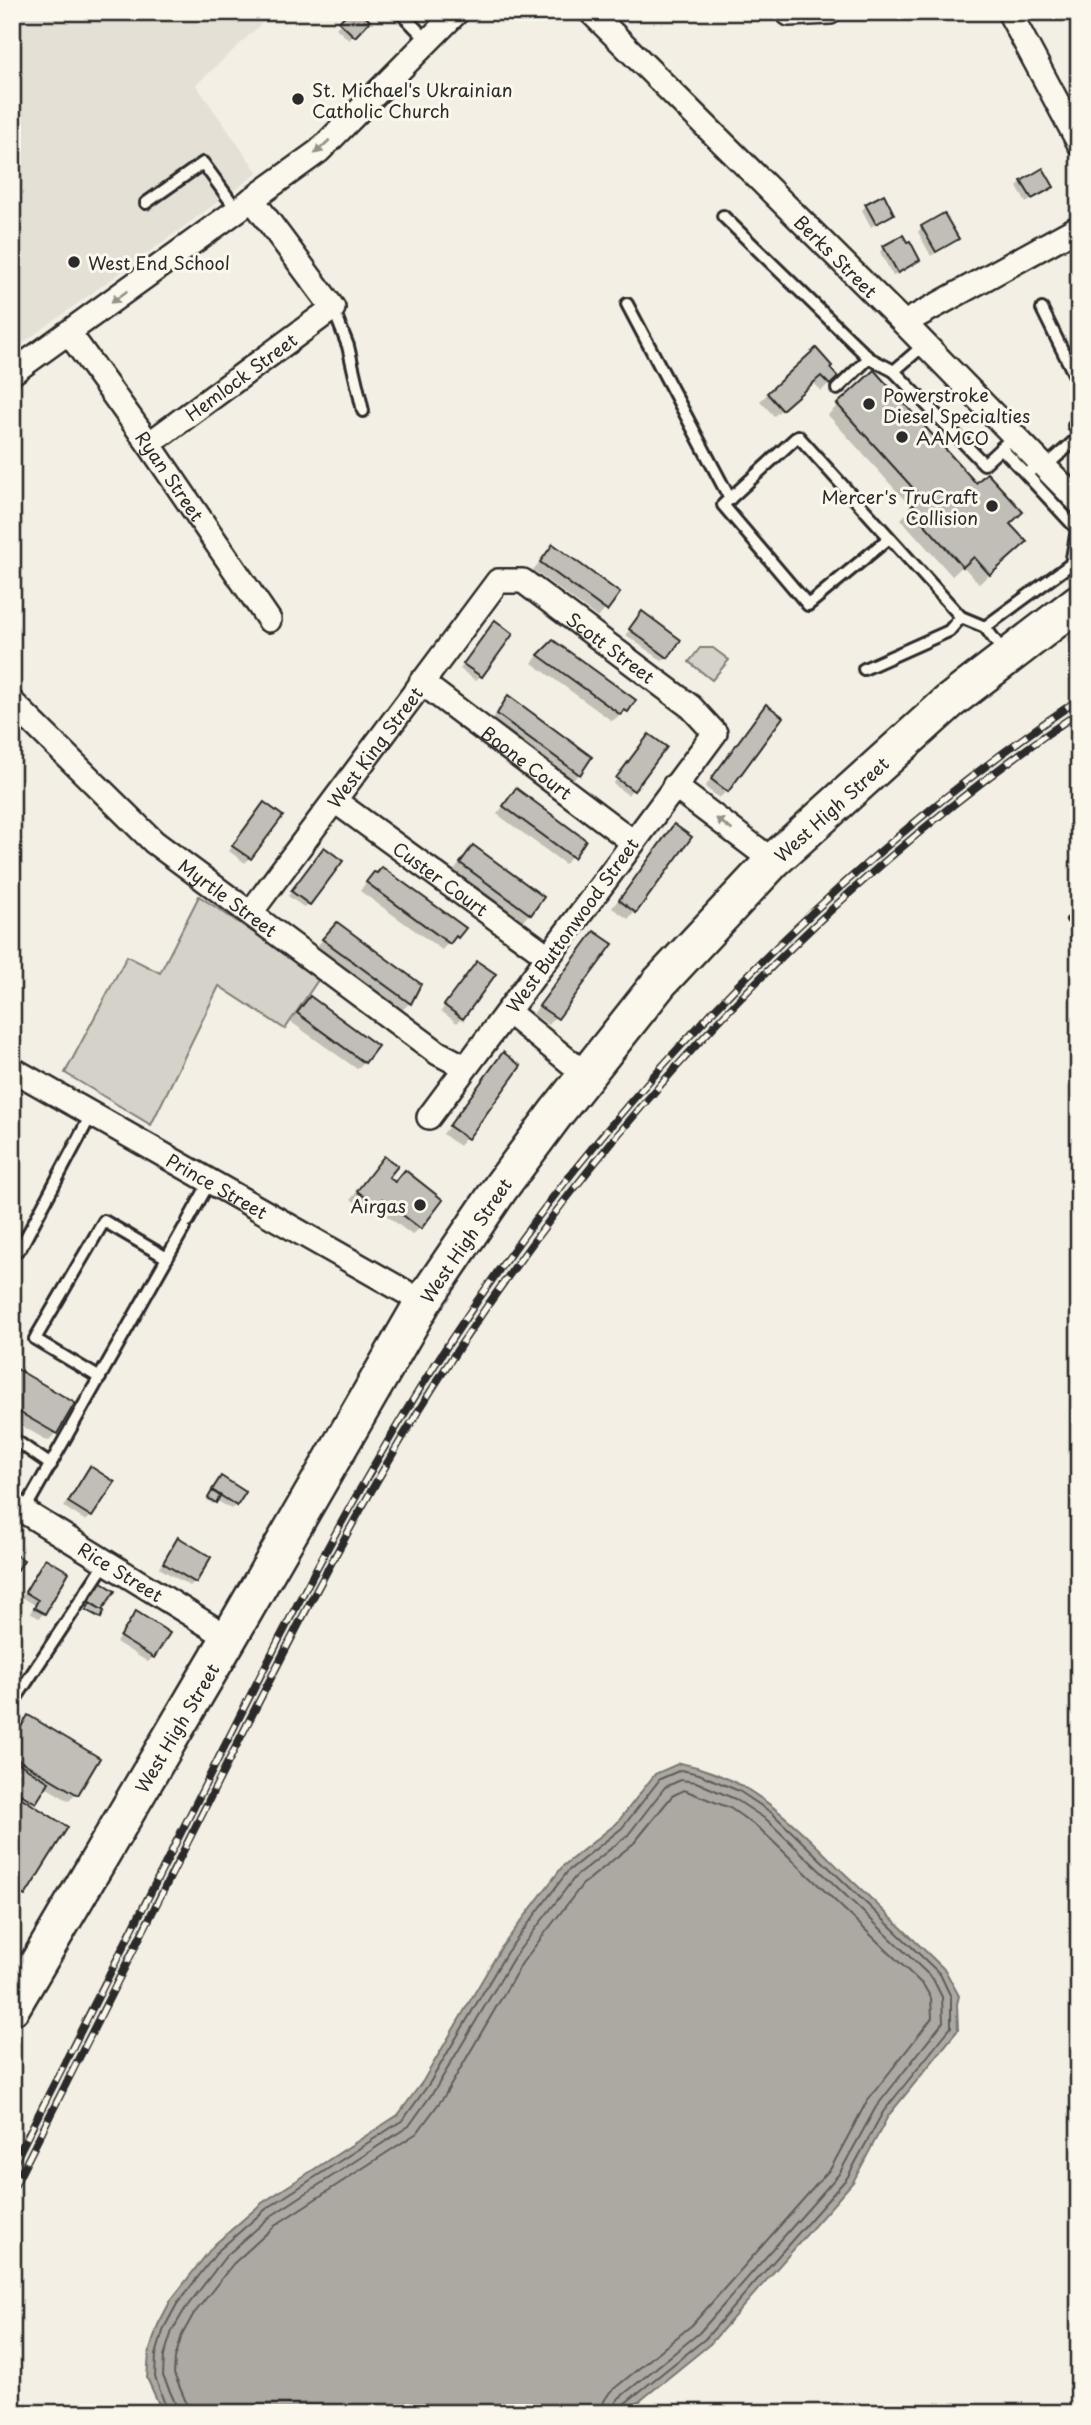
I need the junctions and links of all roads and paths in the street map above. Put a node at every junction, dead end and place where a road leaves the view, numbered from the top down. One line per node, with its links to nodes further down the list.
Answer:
1 (400, 12): 7 (lane)
2 (457, 12): 7 (street)
3 (591, 12): 16 (street, Berks Street)
4 (830, 12): 6 (street)
5 (1009, 12): 8 (street)
6 (789, 14)
7 (428, 41): 10 (street, one-way to 10)
8 (1079, 143)
9 (146, 203): 10 (lane)
10 (245, 205): 14 (street); 17 (street, one-way to 17)
11 (723, 216): 19 (lane)
12 (1079, 227): 16 (street)
13 (627, 304): 30 (lane)
14 (333, 308): 24 (lane); 28 (street, Hemlock Street)
15 (1042, 309): 22 (lane)
16 (904, 323): 18 (street, Berks Street)
17 (69, 333): 21 (street); 28 (street, Ryan Street)
18 (925, 344): 20 (lane); 27 (street, Berks Street)
19 (869, 358): 20 (lane); 23 (lane)
20 (894, 371): 27 (lane)
21 (12, 373)
22 (1079, 384)
23 (837, 388)
24 (363, 411)
25 (1079, 421): 26 (lane)
26 (1079, 435): 29 (lane)
27 (1008, 442): 29 (street, Berks Street)
28 (149, 444): 39 (street, Ryan Street)
29 (1037, 468): 31 (street, Berks Street); 32 (lane)
30 (730, 499): 33 (lane); 33 (lane)
31 (1079, 502)
32 (1078, 528): 34 (lane)
33 (888, 539): 38 (lane)
34 (1071, 564): 35 (lane); 40 (lane)
35 (1079, 575)
36 (498, 581): 43 (street, West King Street); 45 (street, Scott Street)
37 (1079, 602): 41 (main road, West High Street)
38 (961, 617): 40 (lane); 42 (lane)
39 (270, 620)
40 (985, 627): 41 (lane)
41 (1007, 656): 49 (main road, West High Street)
42 (864, 669)
43 (421, 682): 47 (street, West King Street); 48 (street, Boone Court)
44 (12, 702): 50 (street, Myrtle Street)
45 (715, 733): 46 (street, West Buttonwood Street)
46 (674, 786): 48 (street, West Buttonwood Street); 49 (street, one-way to 46)
47 (335, 801): 50 (street, West King Street); 51 (street, Custer Court)
48 (633, 842): 51 (street, West Buttonwood Street)
49 (773, 861): 55 (main road, West High Street)
50 (251, 912): 53 (street, Myrtle Street)
51 (548, 956): 52 (street, West Buttonwood Street)
52 (508, 1012): 53 (street, West Buttonwood Street); 55 (street)
53 (465, 1067): 57 (street, West Buttonwood Street)
54 (12, 1069): 56 (street, Prince Street)
55 (586, 1075): 61 (main road, West High Street)
56 (92, 1113): 58 (street, Prince Street); 59 (lane)
57 (429, 1117)
58 (210, 1181): 60 (lane); 61 (street, Prince Street)
59 (12, 1255)
60 (167, 1258): 62 (lane); 62 (lane)
61 (423, 1302): 67 (main road, West High Street)
62 (100, 1378): 64 (lane)
63 (12, 1438): 64 (lane)
64 (51, 1465): 65 (lane)
65 (18, 1507): 66 (street, Rice Street)
66 (106, 1562): 67 (street, Rice Street); 68 (lane)
67 (229, 1638): 69 (main road, West High Street)
68 (12, 1704)
69 (13, 2004)

